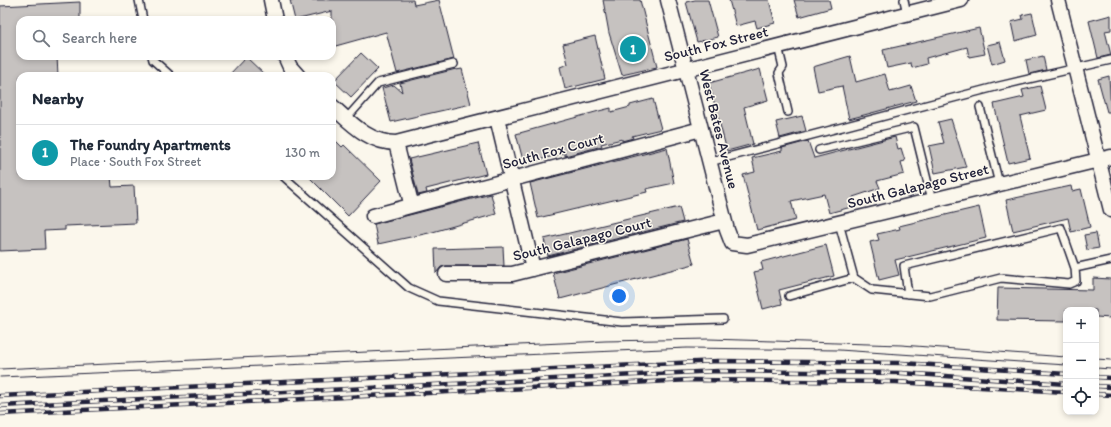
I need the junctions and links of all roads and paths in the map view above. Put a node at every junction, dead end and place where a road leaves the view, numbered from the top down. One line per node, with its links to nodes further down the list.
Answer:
1 (138, 0): 7 (lane)
2 (270, 0): 8 (street)
3 (668, 0): 15 (street, West Bates Avenue)
4 (961, 0): 6 (street, South Fox Street)
5 (1058, 0): 14 (street)
6 (906, 7): 9 (street, South Fox Street)
7 (142, 16)
8 (274, 16)
9 (778, 46): 15 (street, South Fox Street); 20 (lane)
10 (153, 60): 16 (lane)
11 (287, 60): 17 (street)
12 (1111, 60): 14 (lane)
13 (454, 64): 22 (lane)
14 (1075, 69): 26 (street); 27 (lane)
15 (686, 70): 21 (street, South Fox Street); 23 (street, West Bates Avenue)
16 (166, 72)
17 (294, 72)
18 (980, 107): 30 (lane)
19 (336, 110): 22 (street, South Fox Street)
20 (788, 112)
21 (496, 118): 24 (street, South Fox Street); 29 (street)
22 (346, 119): 24 (street, South Fox Street)
23 (701, 129): 27 (street, West Bates Avenue); 29 (street, South Fox Court)
24 (396, 143): 32 (street)
25 (819, 150): 31 (lane)
26 (1104, 158): 30 (street, South Galapago Street); 33 (street)
27 (709, 162): 35 (street, West Bates Avenue)
28 (288, 180): 45 (lane)
29 (511, 180): 32 (street, South Fox Court); 40 (street)
30 (998, 184): 31 (street, South Galapago Street)
31 (932, 200): 36 (street, South Galapago Street)
32 (414, 205): 34 (street, South Fox Court)
33 (1111, 210)
34 (372, 216)
35 (724, 222): 37 (street, West Bates Avenue); 40 (street, South Galapago Court)
36 (839, 223): 37 (street, South Galapago Street); 42 (lane)
37 (732, 243)
38 (1111, 260): 39 (lane)
39 (1075, 268): 43 (lane); 43 (lane)
40 (533, 269): 41 (street, South Galapago Court)
41 (446, 274)
42 (854, 278): 43 (lane); 44 (lane)
43 (908, 294)
44 (789, 296)
45 (723, 318)

